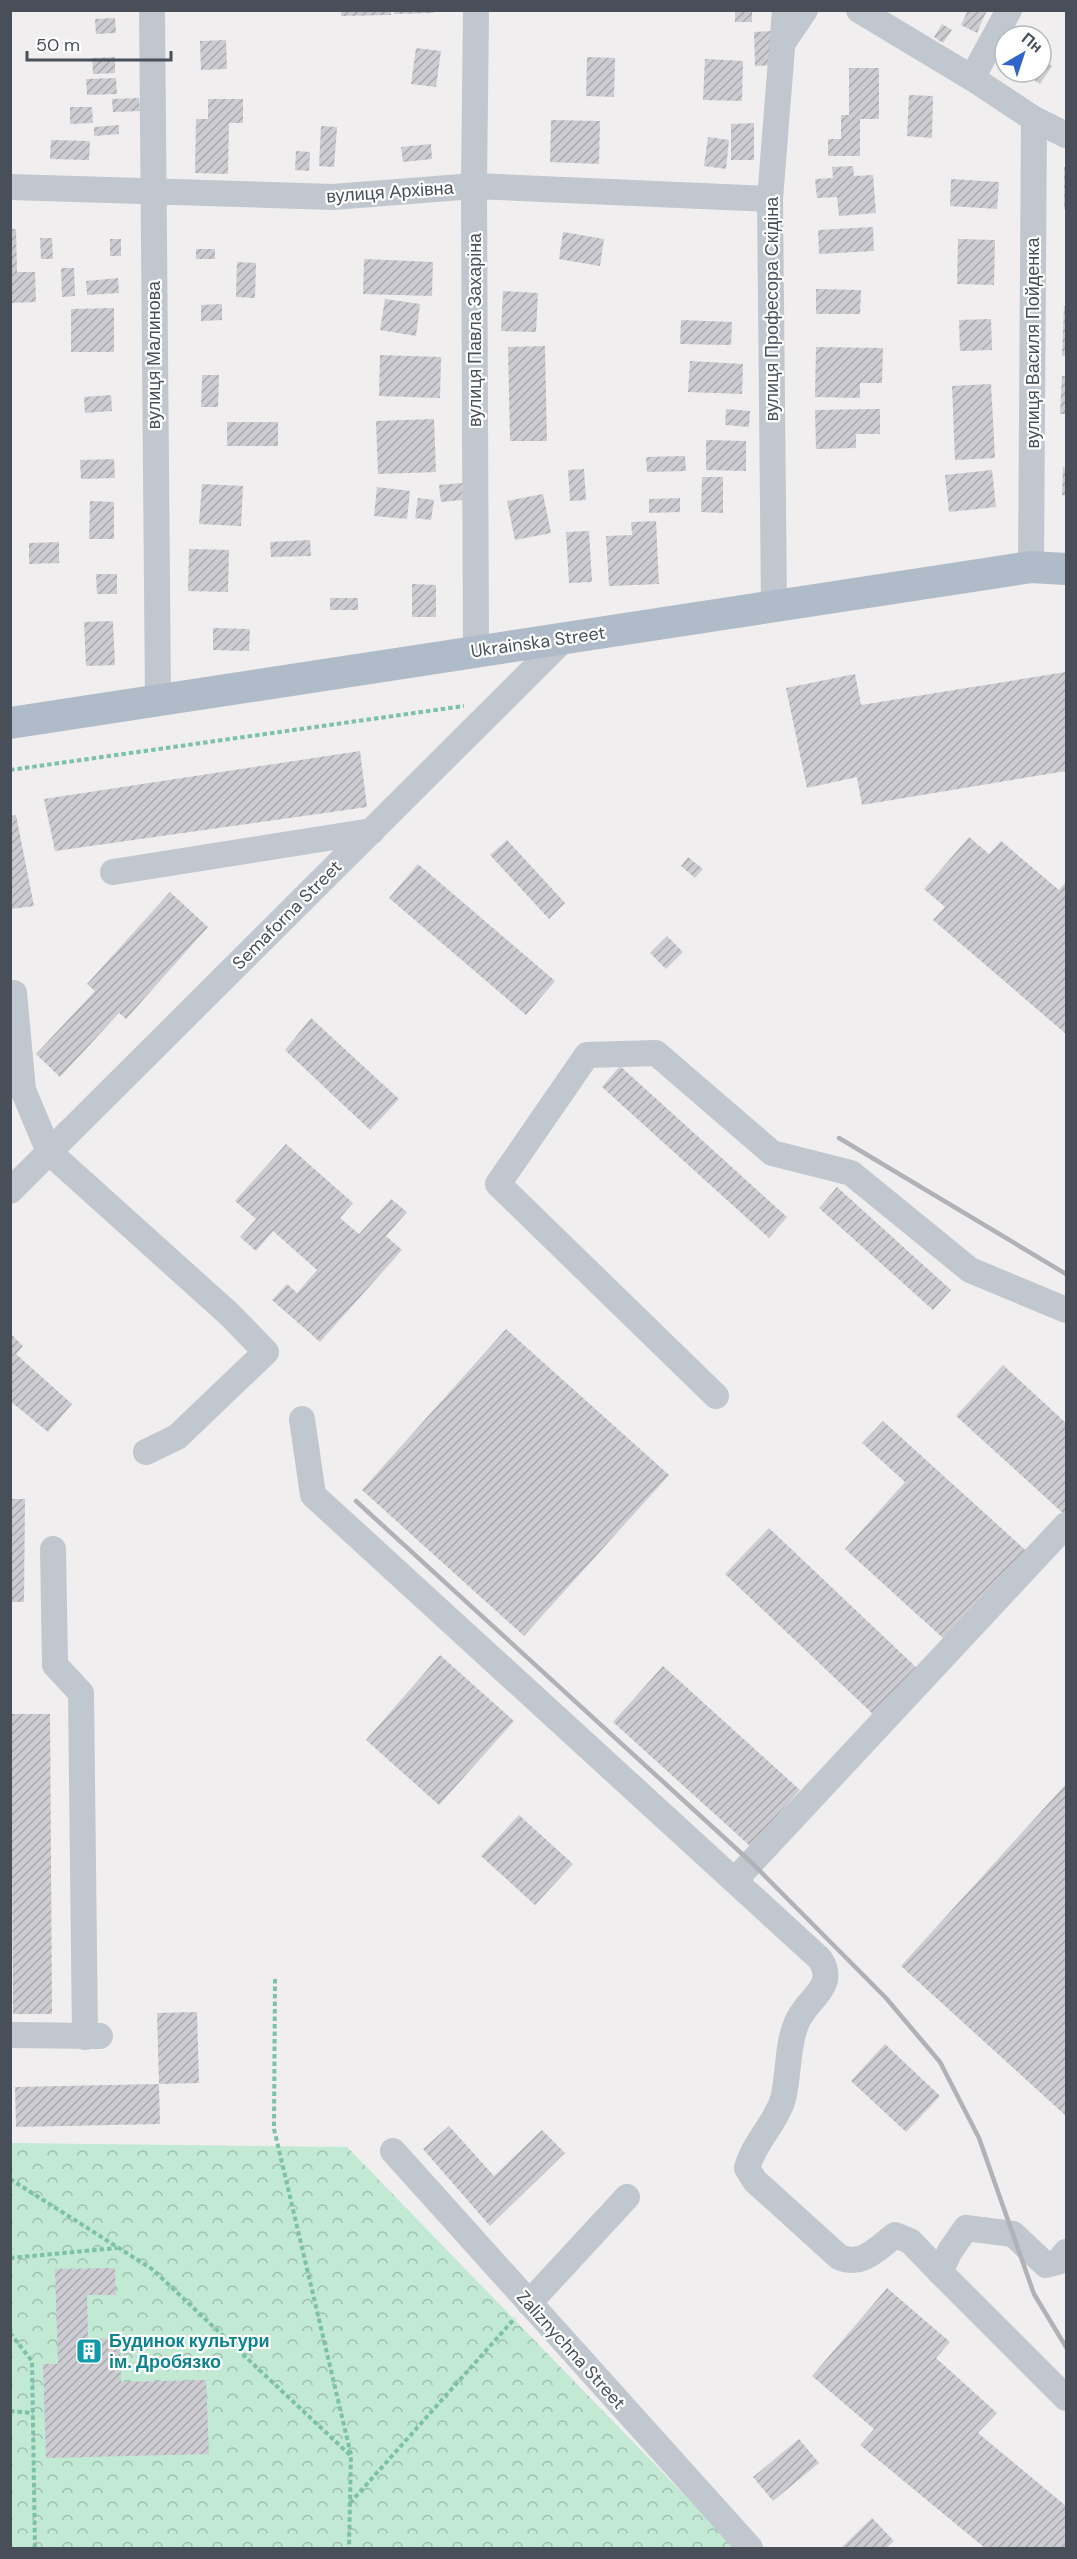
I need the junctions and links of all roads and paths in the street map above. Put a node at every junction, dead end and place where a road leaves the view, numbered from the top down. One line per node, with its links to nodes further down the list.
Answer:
1 (152, 10): 13 (street, вулиця Малинова)
2 (476, 10): 11 (street, вулиця Павла Захаріна)
3 (785, 10): 7 (street, вулиця Професора Скідіна)
4 (805, 10): 7 (street)
5 (859, 10): 8 (street)
6 (1009, 10): 8 (street)
7 (784, 41): 14 (street, вулиця Професора Скідіна)
8 (972, 78): 9 (street)
9 (1034, 119): 10 (street); 15 (street, вулиця Василя Пойденка)
10 (1066, 135)
11 (474, 186): 13 (street, вулиця Архівна); 14 (street, вулиця Архівна); 19 (street, вулиця Павла Захаріна)
12 (10, 187): 13 (street, вулиця Архівна)
13 (154, 190): 20 (street, вулиця Малинова)
14 (770, 199): 17 (street, вулиця Професора Скідіна)
15 (1031, 567): 16 (main road, Ukrainska Street); 17 (main road, Ukrainska Street)
16 (1066, 569)
17 (774, 608): 18 (main road, Ukrainska Street)
18 (564, 639): 19 (main road, Ukrainska Street); 21 (street, Semaforna Street)
19 (476, 650): 20 (main road, Ukrainska Street)
20 (158, 700): 22 (main road, Ukrainska Street)
21 (502, 701): 23 (path); 24 (street, Semaforna Street)
22 (10, 723)
23 (10, 770)
24 (372, 831): 25 (street); 27 (street, Semaforna Street)
25 (113, 872)
26 (14, 993): 27 (street)
27 (49, 1152): 28 (street, Semaforna Street); 32 (street)
28 (10, 1191)
29 (1066, 1310): 30 (street)
30 (716, 1396)
31 (302, 1419): 35 (street)
32 (146, 1452)
33 (1064, 1533): 35 (street)
34 (53, 1549): 37 (street)
35 (735, 1880): 44 (street)
36 (275, 1979): 50 (path)
37 (10, 2036)
38 (393, 2151): 45 (street, Zaliznychna Street)
39 (10, 2180): 41 (path)
40 (627, 2197): 45 (street)
41 (118, 2248): 43 (path); 50 (path)
42 (1066, 2252): 44 (street)
43 (10, 2258)
44 (940, 2272): 47 (street)
45 (529, 2303): 51 (path); 54 (street, Zaliznychna Street)
46 (10, 2333): 49 (path)
47 (1066, 2398)
48 (10, 2412): 49 (path)
49 (33, 2413): 52 (path)
50 (351, 2456): 51 (path)
51 (350, 2503): 53 (path)
52 (35, 2548)
53 (349, 2548)
54 (750, 2548)

